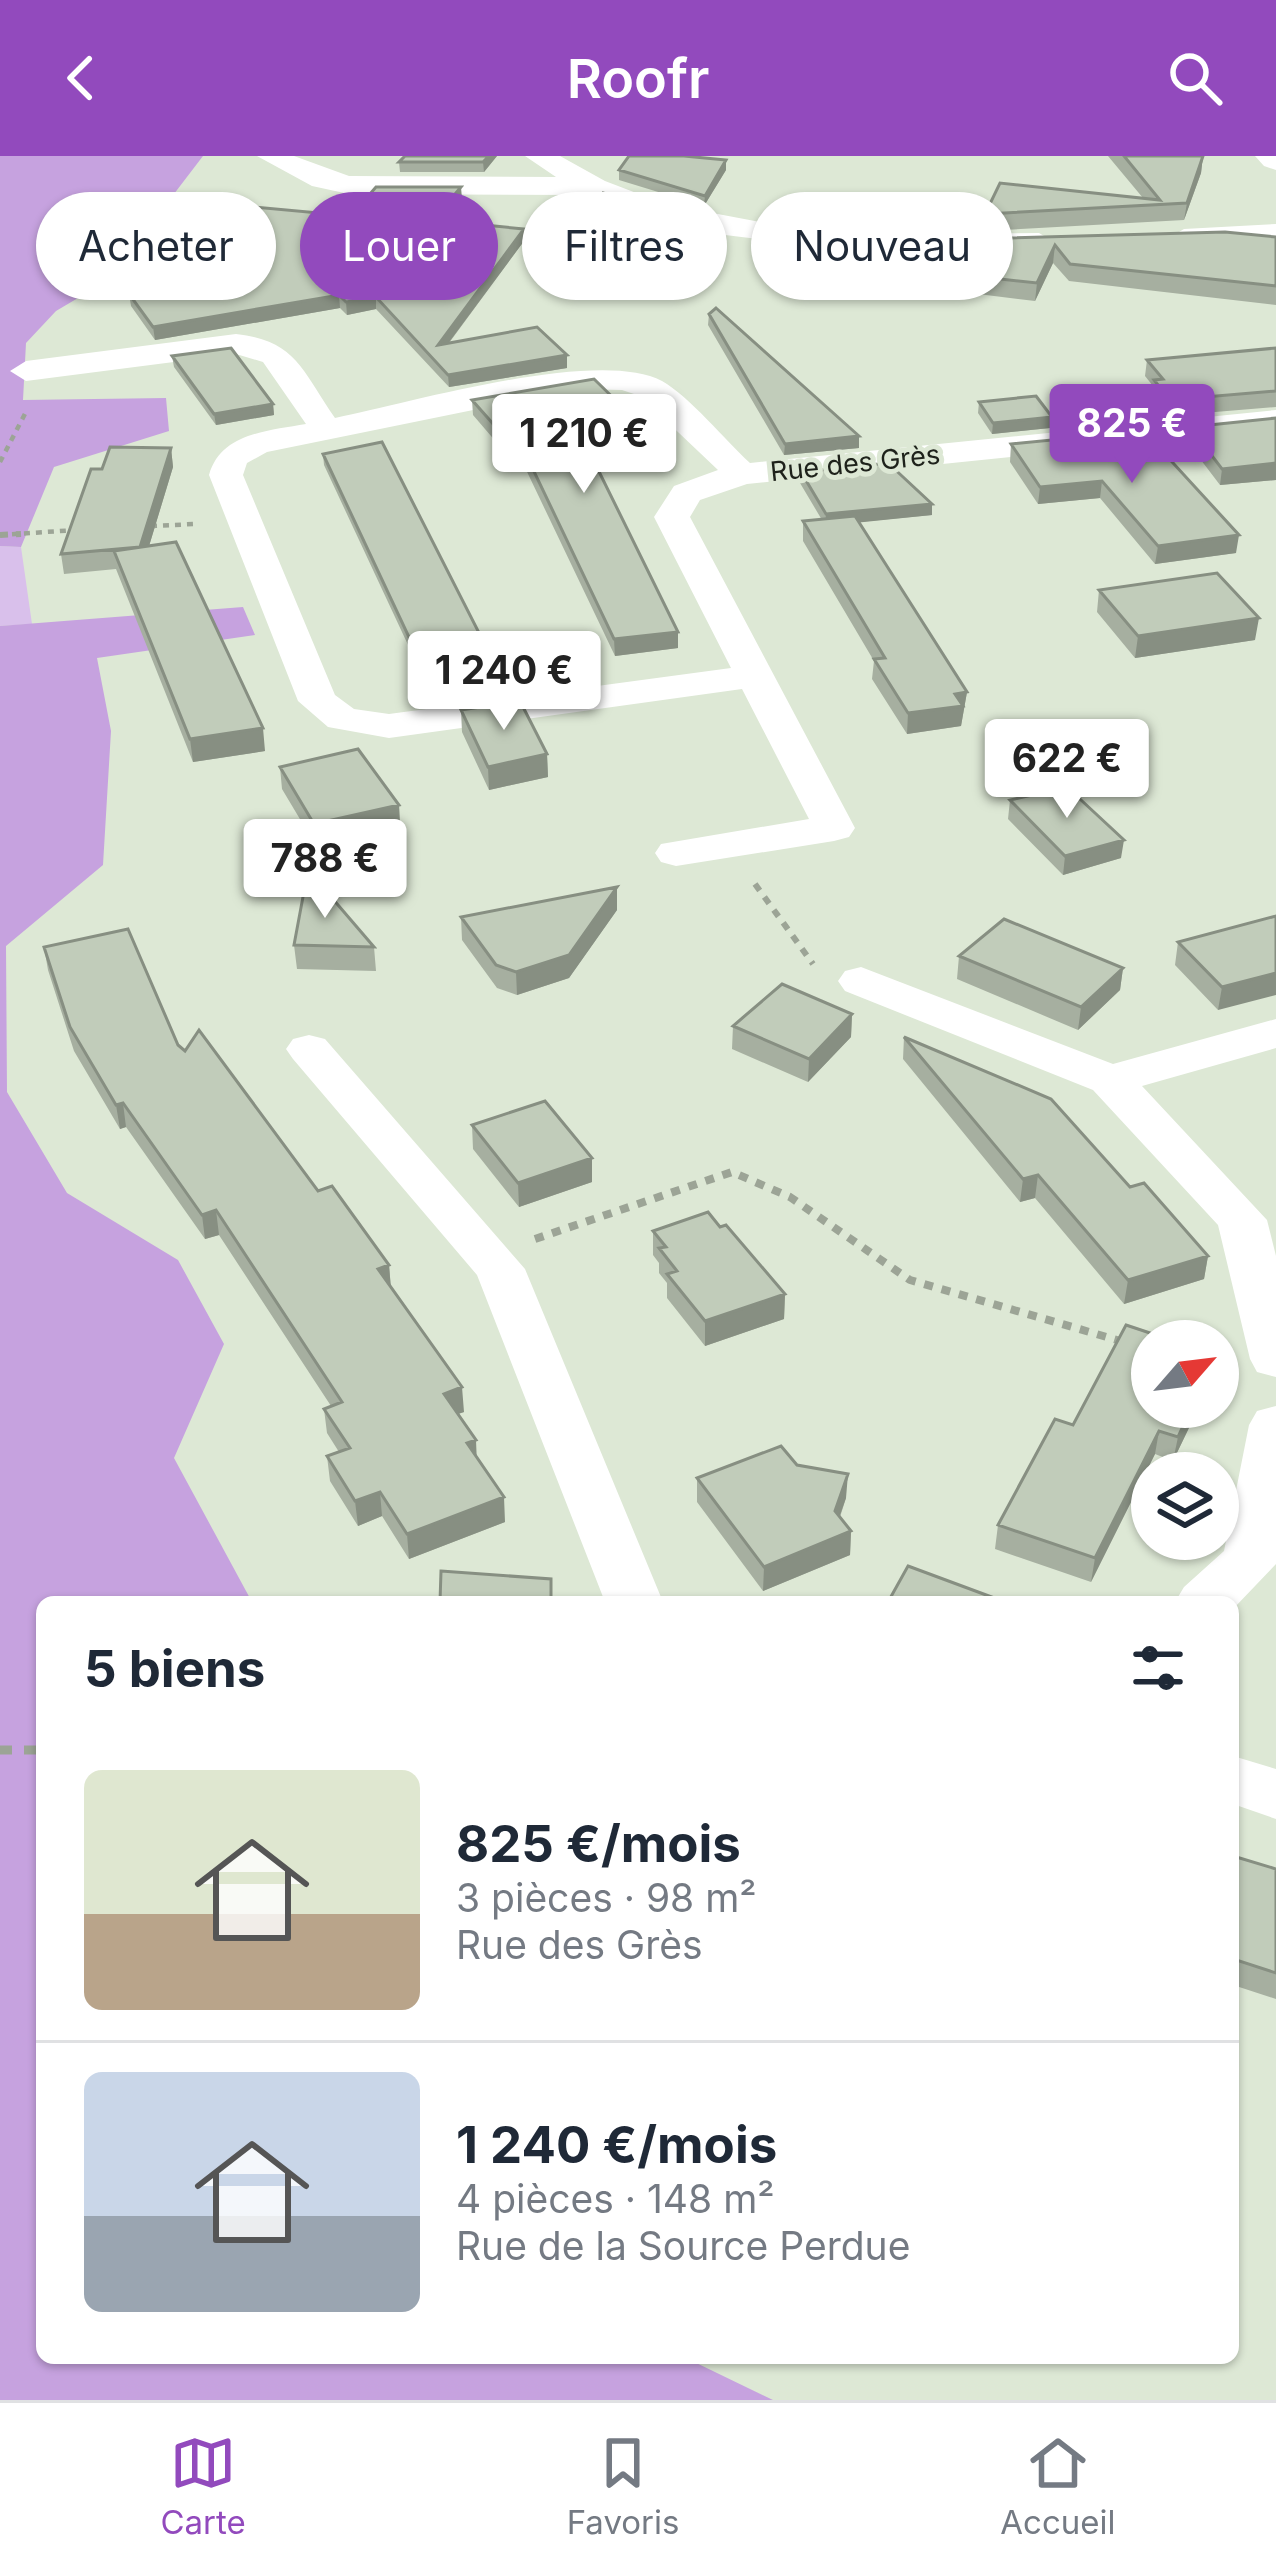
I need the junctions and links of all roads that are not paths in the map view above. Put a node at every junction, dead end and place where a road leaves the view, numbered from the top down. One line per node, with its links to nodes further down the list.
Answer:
1 (271, 156): 3 (street)
2 (539, 156): 3 (street)
3 (587, 186): 6 (street)
4 (1276, 233): 5 (street)
5 (1158, 239)
6 (1066, 242)
7 (26, 371): 9 (street)
8 (1276, 420): 10 (street, Rue des Grès)
9 (328, 430): 10 (street); 11 (street)
10 (742, 474): 11 (street, Rue des Grès)
11 (755, 676): 12 (street, Rue des Grès)
12 (676, 853)
13 (861, 981): 16 (street)
14 (1276, 1034): 16 (street)
15 (309, 1049): 19 (street)
16 (1110, 1080): 17 (street)
17 (1276, 1359)
18 (1276, 1425): 20 (street)
19 (632, 1596)
20 (1211, 1596)
21 (1239, 1782): 22 (street)
22 (1276, 1794)

